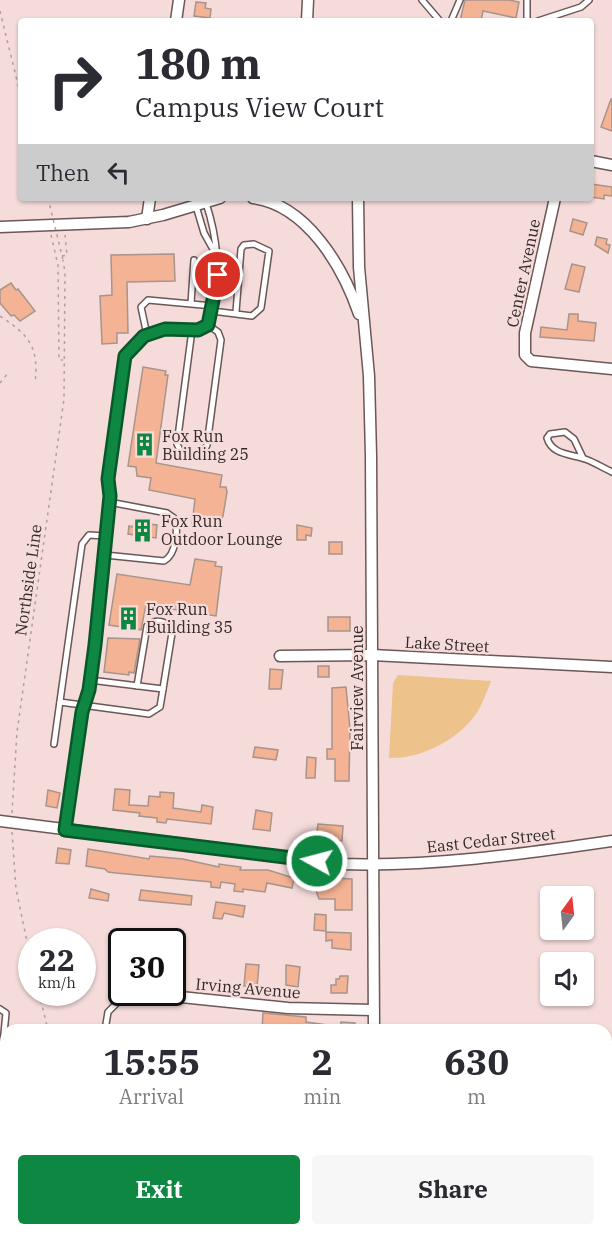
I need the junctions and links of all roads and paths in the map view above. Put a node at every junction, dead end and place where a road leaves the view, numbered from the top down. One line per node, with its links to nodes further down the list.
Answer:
1 (179, 0): 8 (street)
2 (308, 0): 9 (street)
3 (422, 0): 10 (lane)
4 (460, 0): 11 (lane)
5 (527, 0): 12 (lane)
6 (589, 0): 13 (lane)
7 (0, 11): 14 (path)
8 (176, 18)
9 (308, 18)
10 (437, 18)
11 (452, 18)
12 (527, 18)
13 (547, 18)
14 (18, 85)
15 (594, 162): 16 (street)
16 (612, 165)
17 (49, 201): 28 (path, Northside Line, bridge)
18 (150, 201): 23 (street)
19 (260, 201): 37 (street, Fairview Avenue)
20 (358, 201): 37 (street, Fairview Avenue)
21 (554, 201): 39 (street, Center Avenue)
22 (209, 202): 23 (street); 27 (lane); 27 (lane)
23 (147, 219): 25 (street)
24 (49, 225): 25 (street); 26 (street); 38 (path)
25 (63, 225): 28 (path)
26 (0, 227)
27 (215, 253): 31 (lane)
28 (62, 256): 38 (path, Northside Line, bridge)
29 (194, 260): 30 (lane)
30 (191, 303): 31 (lane); 36 (lane)
31 (213, 309): 32 (lane); 34 (lane)
32 (236, 312): 32 (lane)
33 (0, 316): 42 (path)
34 (208, 325): 35 (lane); 35 (lane)
35 (192, 330): 36 (lane)
36 (147, 335): 45 (lane)
37 (367, 345): 48 (street, Fairview Avenue)
38 (65, 360): 57 (path, Northside Line)
39 (612, 369)
40 (8, 373): 41 (path)
41 (0, 383)
42 (35, 384)
43 (583, 458): 43 (lane); 44 (lane)
44 (612, 472)
45 (110, 502): 46 (lane); 47 (lane)
46 (105, 536): 47 (lane); 54 (lane)
47 (105, 555): 51 (lane)
48 (372, 655): 49 (street, Lake Street); 50 (street, Lake Street); 60 (street, Fairview Avenue)
49 (280, 656)
50 (612, 667)
51 (90, 680): 52 (lane); 55 (lane)
52 (137, 686): 53 (lane); 53 (lane)
53 (163, 689): 55 (lane)
54 (60, 702): 55 (lane); 56 (lane)
55 (84, 706): 58 (lane)
56 (54, 744)
57 (6, 822): 58 (street, East Cedar Street); 61 (path, Northside Line)
58 (65, 830): 60 (street, East Cedar Street)
59 (612, 841): 60 (street, East Cedar Street)
60 (373, 865): 66 (street, Fairview Avenue)
61 (24, 928)
62 (186, 998): 66 (street, Irving Avenue)
63 (42, 1006): 68 (path)
64 (114, 1006): 69 (lane)
65 (0, 1009): 67 (lane)
66 (374, 1010): 70 (street, Fairview Avenue)
67 (5, 1024)
68 (47, 1024)
69 (106, 1024)
70 (374, 1024)

